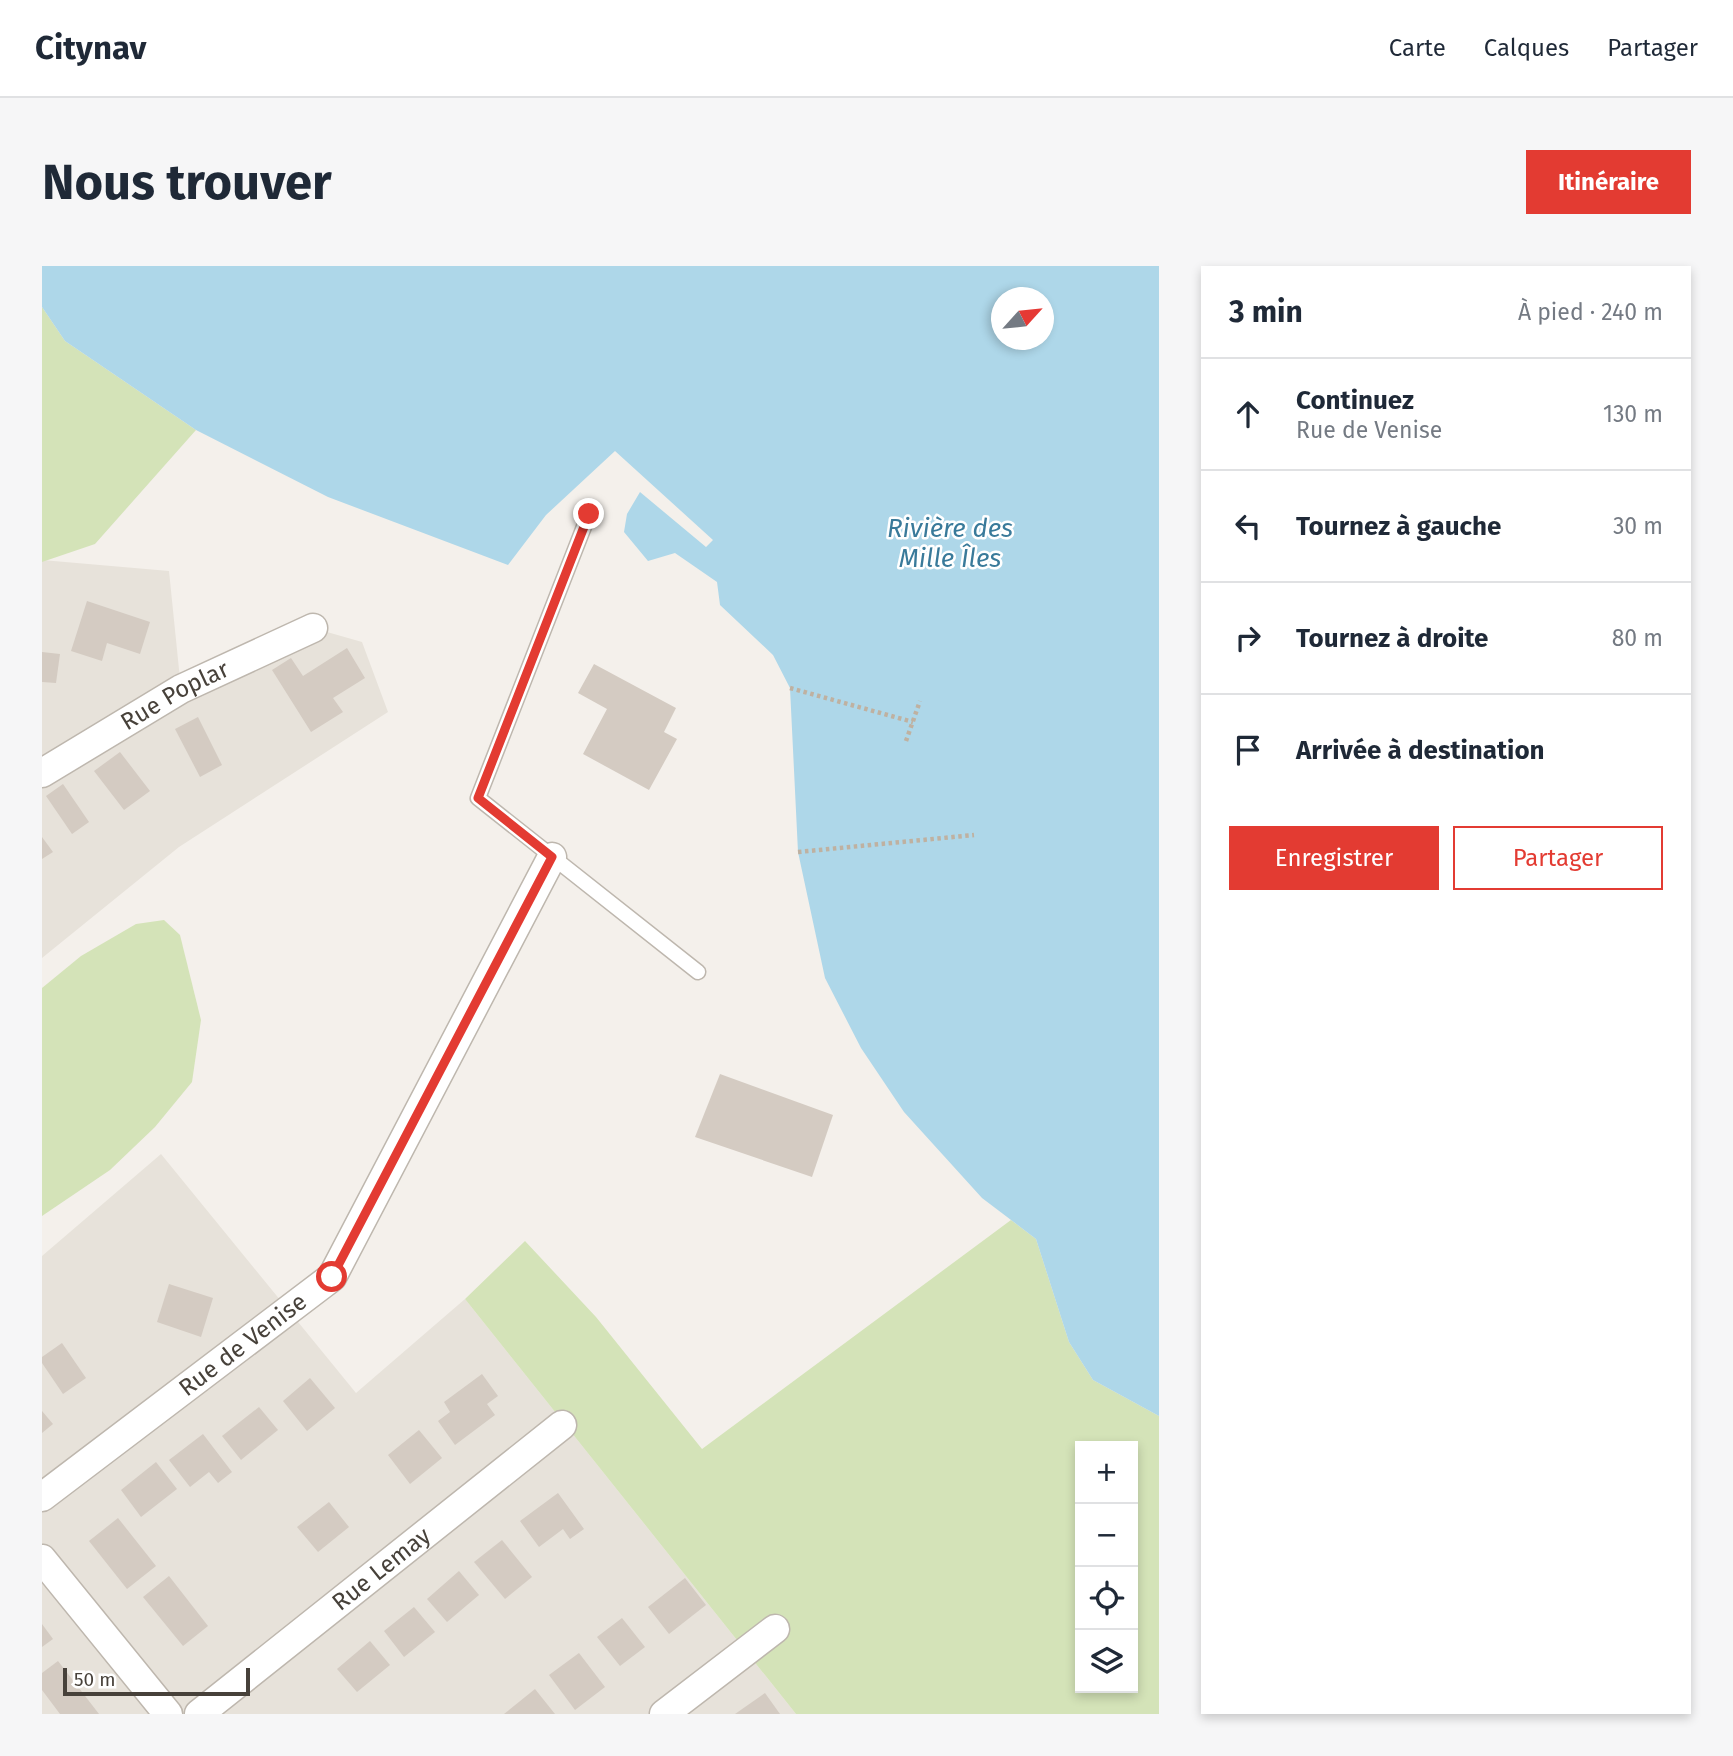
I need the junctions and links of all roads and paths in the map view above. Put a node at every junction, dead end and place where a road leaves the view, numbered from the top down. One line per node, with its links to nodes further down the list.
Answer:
1 (589, 514): 10 (lane)
2 (313, 628): 7 (street, Rue Poplar)
3 (790, 688): 5 (path)
4 (920, 701): 5 (path)
5 (913, 722): 6 (path)
6 (906, 741)
7 (42, 773)
8 (974, 835): 9 (path)
9 (798, 852)
10 (552, 857): 11 (lane); 13 (street, Rue de Venise)
11 (698, 972)
12 (562, 1425): 17 (street, Rue Lemay)
13 (42, 1497)
14 (42, 1559): 16 (street)
15 (775, 1629): 18 (street)
16 (168, 1714)
17 (199, 1714)
18 (664, 1714)

